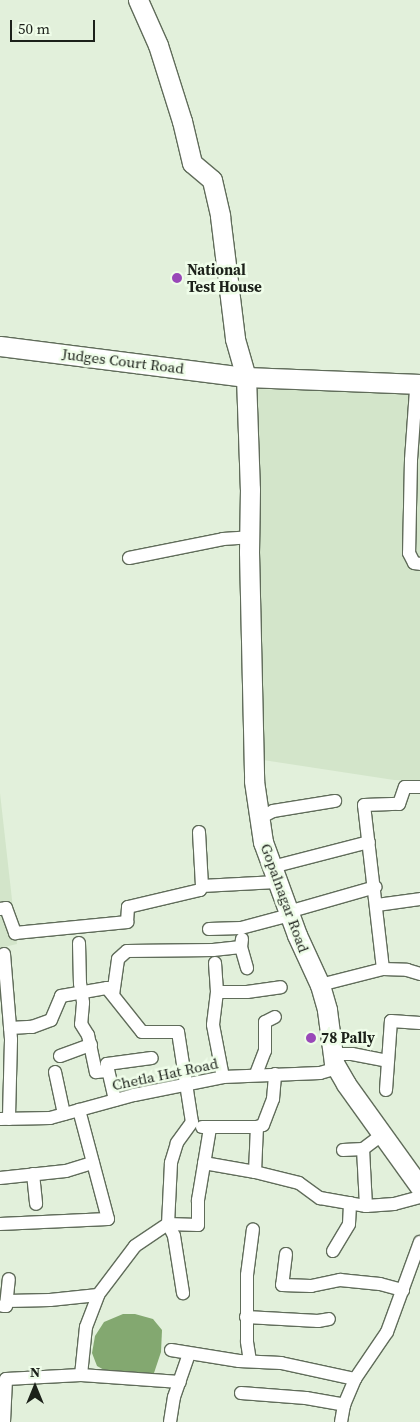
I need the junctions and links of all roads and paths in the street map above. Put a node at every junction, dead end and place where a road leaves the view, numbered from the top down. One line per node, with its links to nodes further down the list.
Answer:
1 (138, 0): 4 (main road, Gopalnagar Road)
2 (0, 346): 4 (main road, Judges Court Road)
3 (0, 354): 4 (main road)
4 (246, 380): 5 (main road); 7 (main road, Gopalnagar Road)
5 (419, 388): 6 (street)
6 (416, 462): 9 (street)
7 (249, 537): 8 (street); 12 (main road, Gopalnagar Road)
8 (128, 558)
9 (420, 564)
10 (420, 787): 14 (street)
11 (335, 801): 12 (street)
12 (260, 818): 15 (main road, Gopalnagar Road)
13 (200, 832): 16 (street)
14 (369, 842): 15 (street); 17 (street)
15 (274, 874): 16 (street); 21 (main road, Gopalnagar Road)
16 (202, 886): 20 (street)
17 (375, 887): 19 (street); 21 (street)
18 (420, 899): 19 (street)
19 (377, 905): 29 (street)
20 (0, 909)
21 (289, 914): 22 (street); 31 (main road, Gopalnagar Road)
22 (244, 928): 23 (street); 25 (street)
23 (209, 929)
24 (79, 943): 34 (street)
25 (241, 947): 28 (street); 35 (street)
26 (4, 954): 37 (street)
27 (215, 963): 33 (street)
28 (248, 968)
29 (383, 969): 30 (street); 31 (street)
30 (420, 974)
31 (320, 985): 42 (main road, Gopalnagar Road)
32 (281, 987): 33 (street)
33 (217, 992): 49 (street)
34 (82, 993): 35 (street); 37 (street); 39 (street)
35 (113, 994): 50 (street)
36 (275, 1017): 47 (street)
37 (6, 1021): 44 (street)
38 (420, 1023): 43 (street)
39 (91, 1045): 40 (street); 46 (street)
40 (60, 1056)
41 (152, 1058): 46 (street)
42 (335, 1061): 43 (street, Chetla Hat Road); 48 (street, Chetla Hat Road); 59 (main road, Gopalnagar Road)
43 (387, 1061): 51 (street)
44 (5, 1068): 55 (street)
45 (55, 1072): 54 (street)
46 (107, 1072): 52 (street)
47 (256, 1074): 48 (street, Chetla Hat Road); 49 (street, Chetla Hat Road)
48 (275, 1074): 57 (street)
49 (223, 1077): 50 (street, Chetla Hat Road)
50 (186, 1084): 52 (street, Chetla Hat Road); 56 (street)
51 (386, 1090)
52 (114, 1100): 53 (street, Chetla Hat Road)
53 (79, 1110): 54 (street, Chetla Hat Road); 62 (street)
54 (64, 1114): 55 (street, Chetla Hat Road)
55 (4, 1119)
56 (191, 1126): 58 (street); 73 (street)
57 (257, 1127): 58 (street); 64 (street)
58 (210, 1128): 63 (street)
59 (382, 1134): 60 (street); 67 (main road, Gopalnagar Road)
60 (363, 1149): 61 (street); 71 (street)
61 (343, 1150)
62 (93, 1162): 65 (street); 72 (street)
63 (204, 1164): 64 (street); 73 (street)
64 (255, 1172): 69 (street)
65 (33, 1174): 66 (street); 70 (street)
66 (1, 1176)
67 (420, 1187)
68 (420, 1197): 71 (street)
69 (350, 1203): 71 (street); 76 (street)
70 (36, 1204)
71 (366, 1206)
72 (0, 1224)
73 (168, 1224): 80 (street); 81 (street)
74 (252, 1229): 83 (street)
75 (420, 1242): 79 (street)
76 (333, 1251)
77 (286, 1254): 79 (street)
78 (9, 1279): 82 (street)
79 (403, 1290): 89 (street)
80 (183, 1293)
81 (98, 1295): 82 (street); 88 (street)
82 (3, 1304)
83 (246, 1317): 84 (street); 87 (street)
84 (329, 1319)
85 (171, 1350): 86 (street)
86 (189, 1354): 87 (street); 90 (street)
87 (250, 1361): 89 (street)
88 (81, 1375): 90 (street); 93 (street)
89 (355, 1379): 92 (street)
90 (180, 1382): 94 (street)
91 (241, 1393): 92 (street)
92 (344, 1405): 95 (street)
93 (4, 1422)
94 (170, 1422)
95 (341, 1422)

